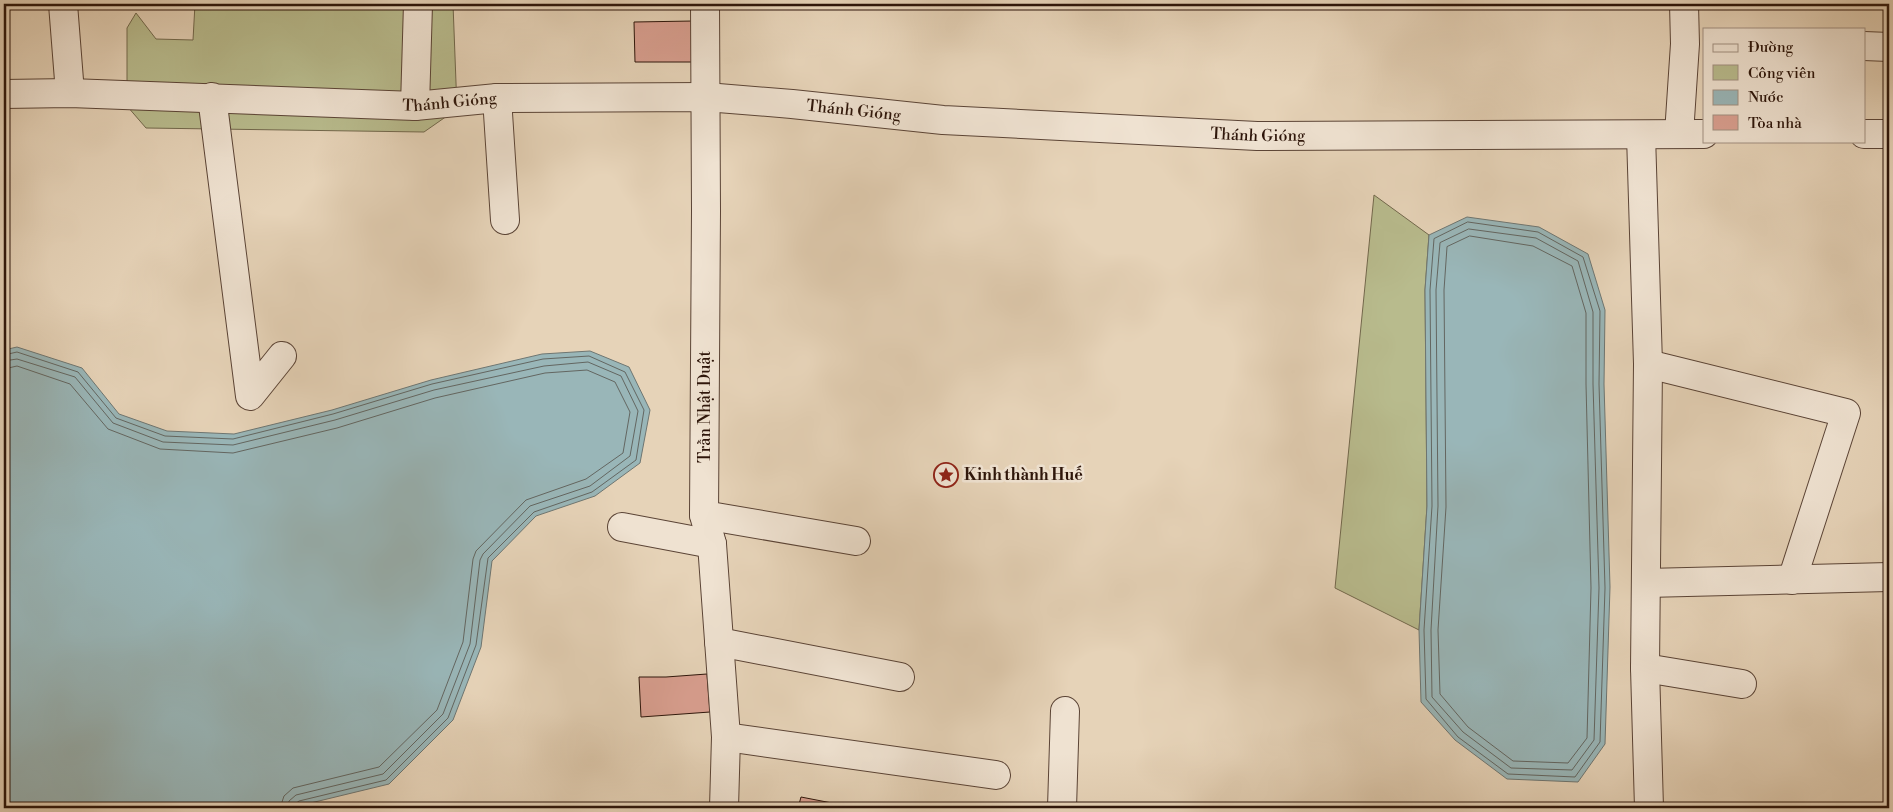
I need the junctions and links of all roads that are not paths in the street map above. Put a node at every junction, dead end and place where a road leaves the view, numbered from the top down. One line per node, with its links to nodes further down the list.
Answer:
1 (63, 4): 8 (street)
2 (418, 4): 13 (street)
3 (705, 4): 11 (street, Trần Nhật Duật)
4 (1684, 4): 5 (street)
5 (1694, 44): 14 (street)
6 (1866, 46): 7 (street)
7 (1889, 47)
8 (70, 92): 9 (street, Thánh Gióng); 10 (street, Thánh Gióng)
9 (4, 94)
10 (212, 97): 13 (street, Thánh Gióng); 19 (street)
11 (706, 97): 12 (street, Thánh Gióng); 17 (street, Thánh Gióng); 21 (street, Trần Nhật Duật)
12 (497, 98): 13 (street, Thánh Gióng); 18 (street)
13 (415, 106)
14 (1691, 134): 17 (street, Thánh Gióng)
15 (1866, 134): 16 (street)
16 (1889, 134)
17 (1641, 135): 20 (street)
18 (505, 220)
19 (282, 356)
20 (1648, 364): 26 (street); 27 (street)
21 (704, 515): 23 (street); 24 (street, Trần Nhật Duật)
22 (622, 527): 24 (street)
23 (856, 541)
24 (712, 544): 28 (street, Trần Nhật Duật)
25 (1889, 577): 26 (street)
26 (1792, 580): 27 (street)
27 (1646, 583): 29 (street)
28 (718, 642): 30 (street); 33 (street, Trần Nhật Duật)
29 (1645, 668): 31 (street); 37 (street)
30 (900, 677)
31 (1742, 684)
32 (1065, 711): 36 (street)
33 (726, 736): 34 (street); 35 (street, Trần Nhật Duật)
34 (996, 775)
35 (724, 808)
36 (1062, 808)
37 (1649, 808)

